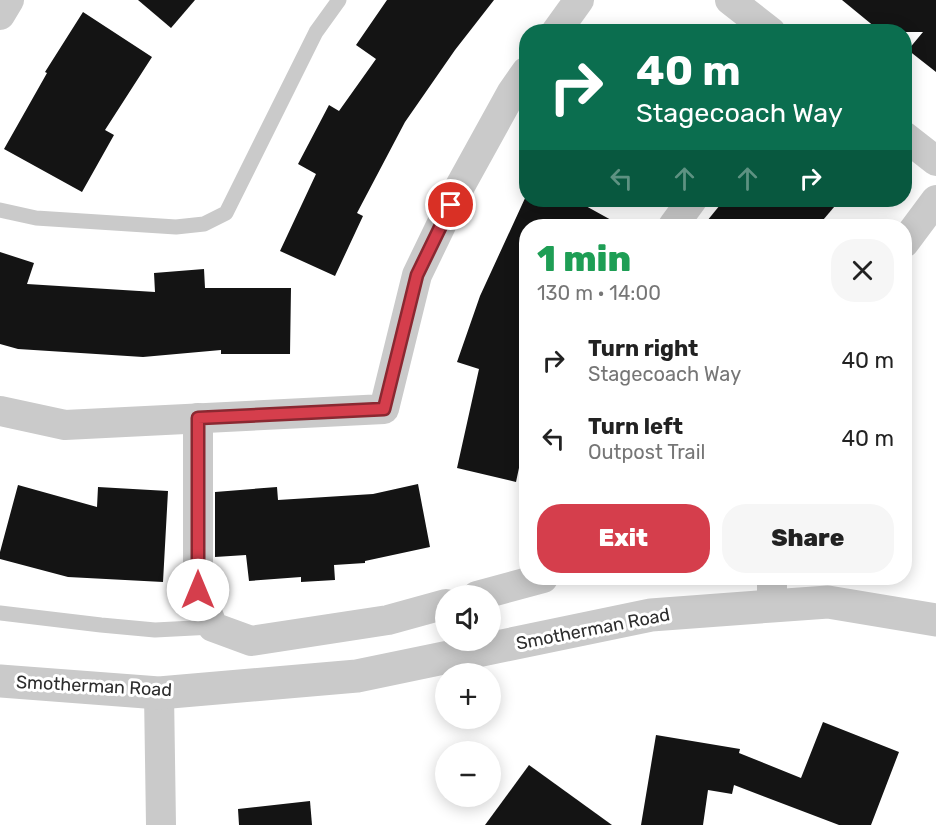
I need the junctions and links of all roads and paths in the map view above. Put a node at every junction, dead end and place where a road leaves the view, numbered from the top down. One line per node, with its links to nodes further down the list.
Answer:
1 (9, 0): 5 (street)
2 (339, 0): 12 (lane)
3 (579, 0): 6 (street)
4 (730, 0): 7 (street)
5 (0, 15)
6 (562, 24)
7 (761, 24)
8 (519, 82): 15 (street)
9 (912, 142): 10 (street)
10 (936, 160)
11 (936, 200): 13 (street)
12 (0, 210)
13 (912, 232)
14 (0, 411): 15 (street)
15 (198, 418): 22 (street)
16 (519, 585): 17 (street)
17 (501, 589)
18 (772, 592): 21 (street, Smotherman Road); 24 (street, Smotherman Road)
19 (435, 607): 22 (street)
20 (0, 613): 22 (lane)
21 (936, 620)
22 (213, 627)
23 (0, 681): 24 (street, Smotherman Road)
24 (159, 693): 25 (street)
25 (161, 825)

